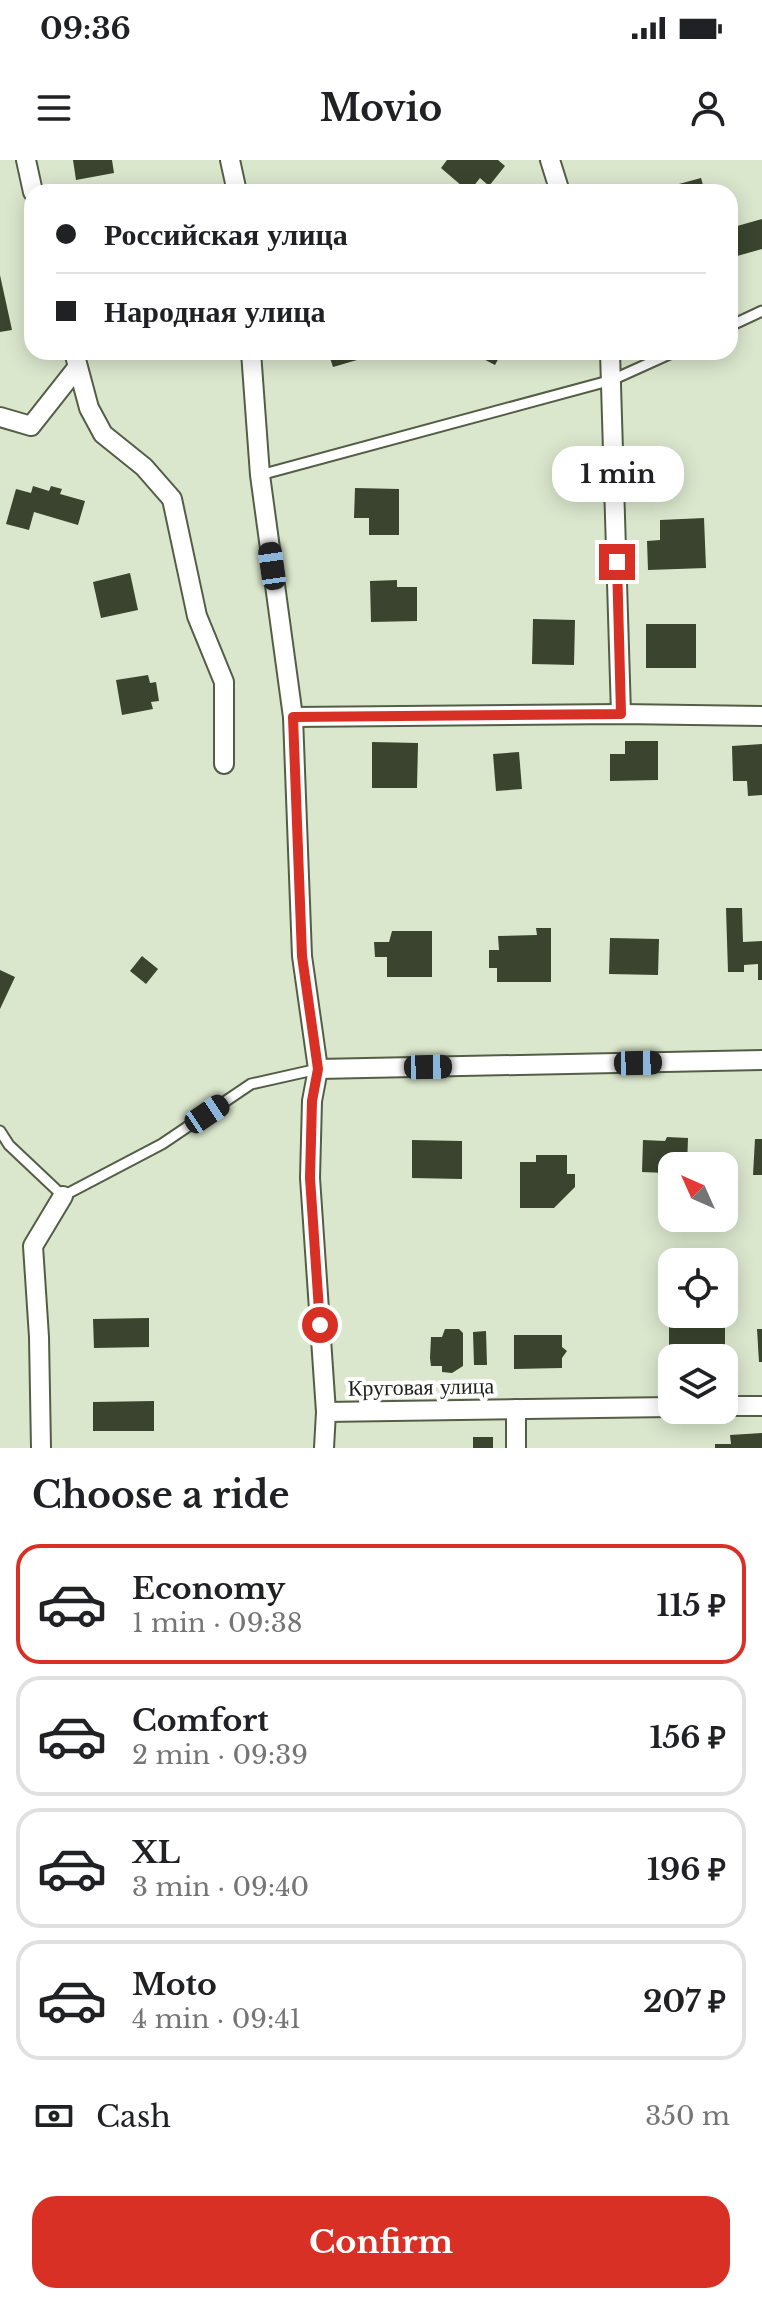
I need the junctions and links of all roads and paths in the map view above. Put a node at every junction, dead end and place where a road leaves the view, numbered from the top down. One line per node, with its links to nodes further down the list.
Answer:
1 (26, 160): 4 (street)
2 (230, 160): 5 (street)
3 (550, 160): 6 (street)
4 (31, 184)
5 (235, 184)
6 (558, 184)
7 (762, 311): 8 (lane)
8 (738, 322)
9 (75, 360): 14 (street); 19 (street)
10 (252, 360): 15 (street)
11 (611, 360): 13 (street)
12 (656, 360): 13 (lane)
13 (612, 380): 15 (lane); 16 (street)
14 (0, 417)
15 (260, 475): 18 (street)
16 (621, 714): 17 (street); 18 (street)
17 (762, 716)
18 (293, 717): 21 (street)
19 (224, 764)
20 (762, 1060): 21 (street)
21 (318, 1069): 23 (lane); 28 (street)
22 (0, 1131): 23 (lane)
23 (63, 1196): 29 (street)
24 (738, 1406): 25 (street)
25 (762, 1406)
26 (658, 1407): 27 (street, Круговая улица)
27 (516, 1409): 28 (street, Круговая улица); 31 (street, Круговая улица)
28 (326, 1412): 30 (street)
29 (41, 1448)
30 (324, 1448)
31 (516, 1448)

